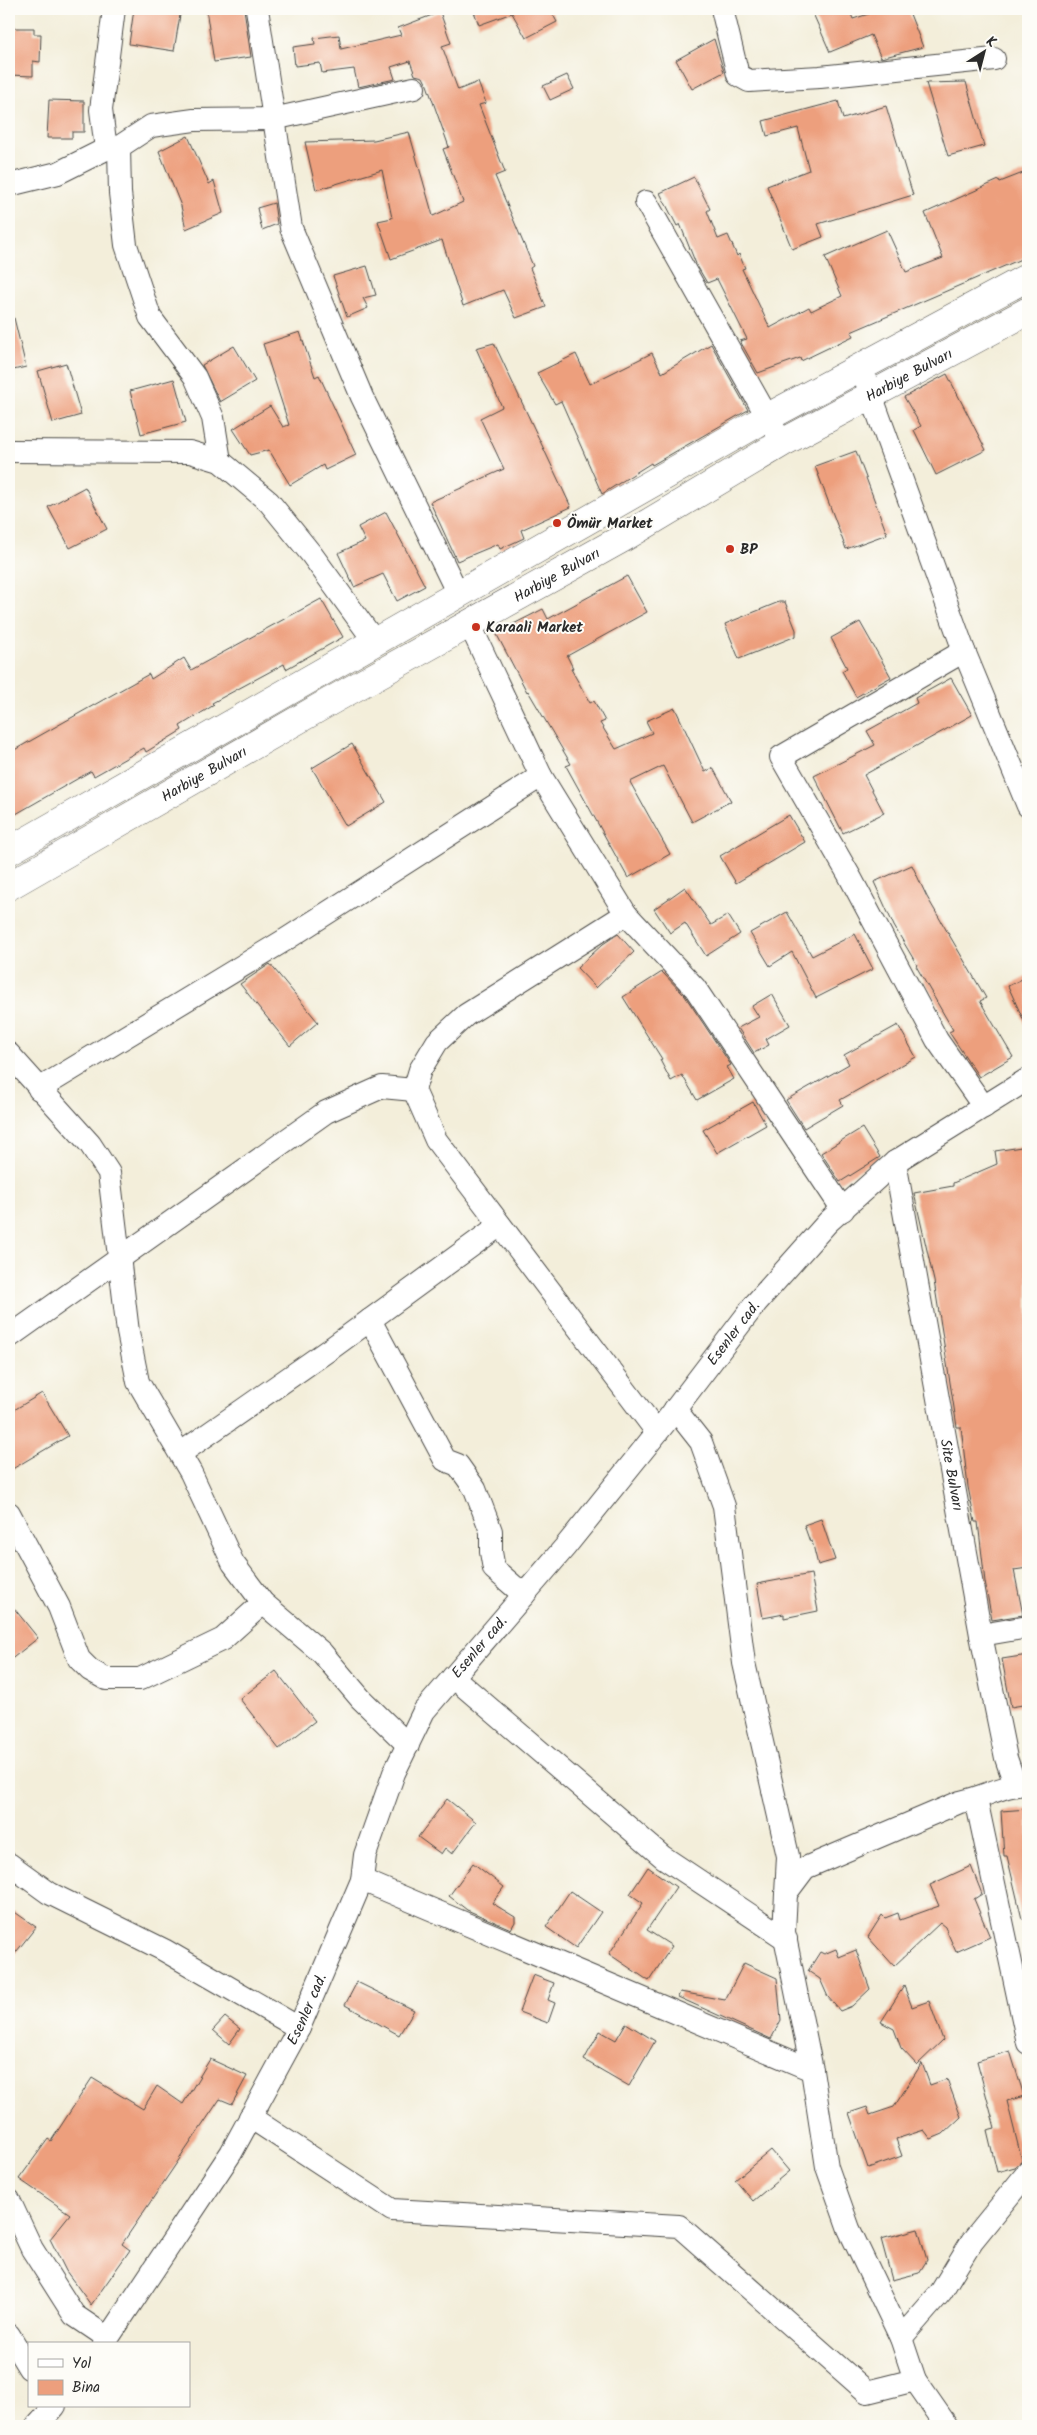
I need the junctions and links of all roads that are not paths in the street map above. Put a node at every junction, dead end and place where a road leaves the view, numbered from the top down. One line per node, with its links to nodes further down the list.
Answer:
1 (114, 9): 7 (street)
2 (257, 9): 6 (street)
3 (722, 9): 4 (street)
4 (994, 58)
5 (414, 88): 6 (street)
6 (273, 119): 7 (street); 18 (street)
7 (113, 148): 8 (street); 17 (street)
8 (9, 185)
9 (646, 202): 14 (street)
10 (1028, 278): 12 (main road, Harbiye Bulvarı)
11 (1028, 311): 13 (main road, Harbiye Bulvarı)
12 (861, 368): 13 (street); 14 (main road, Harbiye Bulvarı)
13 (872, 395): 15 (main road, Harbiye Bulvarı); 21 (street)
14 (768, 417): 15 (street); 18 (main road, Harbiye Bulvarı)
15 (782, 443): 19 (main road, Harbiye Bulvarı)
16 (9, 450): 17 (street)
17 (220, 462): 20 (street)
18 (458, 594): 20 (main road, Harbiye Bulvarı)
19 (470, 625): 22 (street); 25 (main road, Harbiye Bulvarı)
20 (375, 642): 24 (main road, Harbiye Bulvarı)
21 (964, 651): 23 (street); 31 (street)
22 (541, 776): 26 (street); 29 (street)
23 (1028, 806)
24 (9, 851)
25 (9, 886)
26 (626, 914): 30 (street); 33 (street)
27 (9, 1054): 29 (street)
28 (1028, 1079): 31 (street, Esenler cad.)
29 (39, 1089): 35 (street)
30 (414, 1090): 34 (street); 35 (street)
31 (984, 1107): 32 (street, Esenler cad.)
32 (895, 1162): 33 (street, Esenler cad.); 45 (street, Site Bulvarı)
33 (843, 1210): 38 (street, Esenler cad.)
34 (500, 1225): 36 (street); 39 (street)
35 (119, 1258): 37 (street); 40 (street)
36 (370, 1320): 40 (street); 42 (street)
37 (9, 1337)
38 (675, 1409): 39 (street, Esenler cad.); 52 (street)
39 (657, 1432): 42 (street, Esenler cad.)
40 (181, 1454): 43 (street)
41 (9, 1513): 43 (street)
42 (524, 1595): 46 (street, Esenler cad.)
43 (263, 1602): 47 (street)
44 (1028, 1627): 45 (street)
45 (981, 1635): 48 (street, Site Bulvarı)
46 (453, 1677): 47 (street, Esenler cad.); 53 (street)
47 (408, 1745): 51 (street, Esenler cad.)
48 (1022, 1784): 49 (street)
49 (976, 1799): 52 (street); 55 (street)
50 (9, 1864): 54 (street)
51 (362, 1880): 54 (street, Esenler cad.); 56 (street)
52 (787, 1892): 53 (street)
53 (786, 1940): 56 (street)
54 (299, 2028): 57 (street, Esenler cad.)
55 (1028, 2043)
56 (812, 2070): 61 (street)
57 (250, 2117): 62 (street, Esenler cad.); 64 (street)
58 (1028, 2172): 61 (street)
59 (9, 2200): 62 (street)
60 (9, 2335): 63 (street)
61 (901, 2338): 64 (street)
62 (106, 2341)
63 (28, 2366)
64 (915, 2380): 67 (street)
65 (55, 2412): 66 (street)
66 (37, 2426)
67 (947, 2426)

